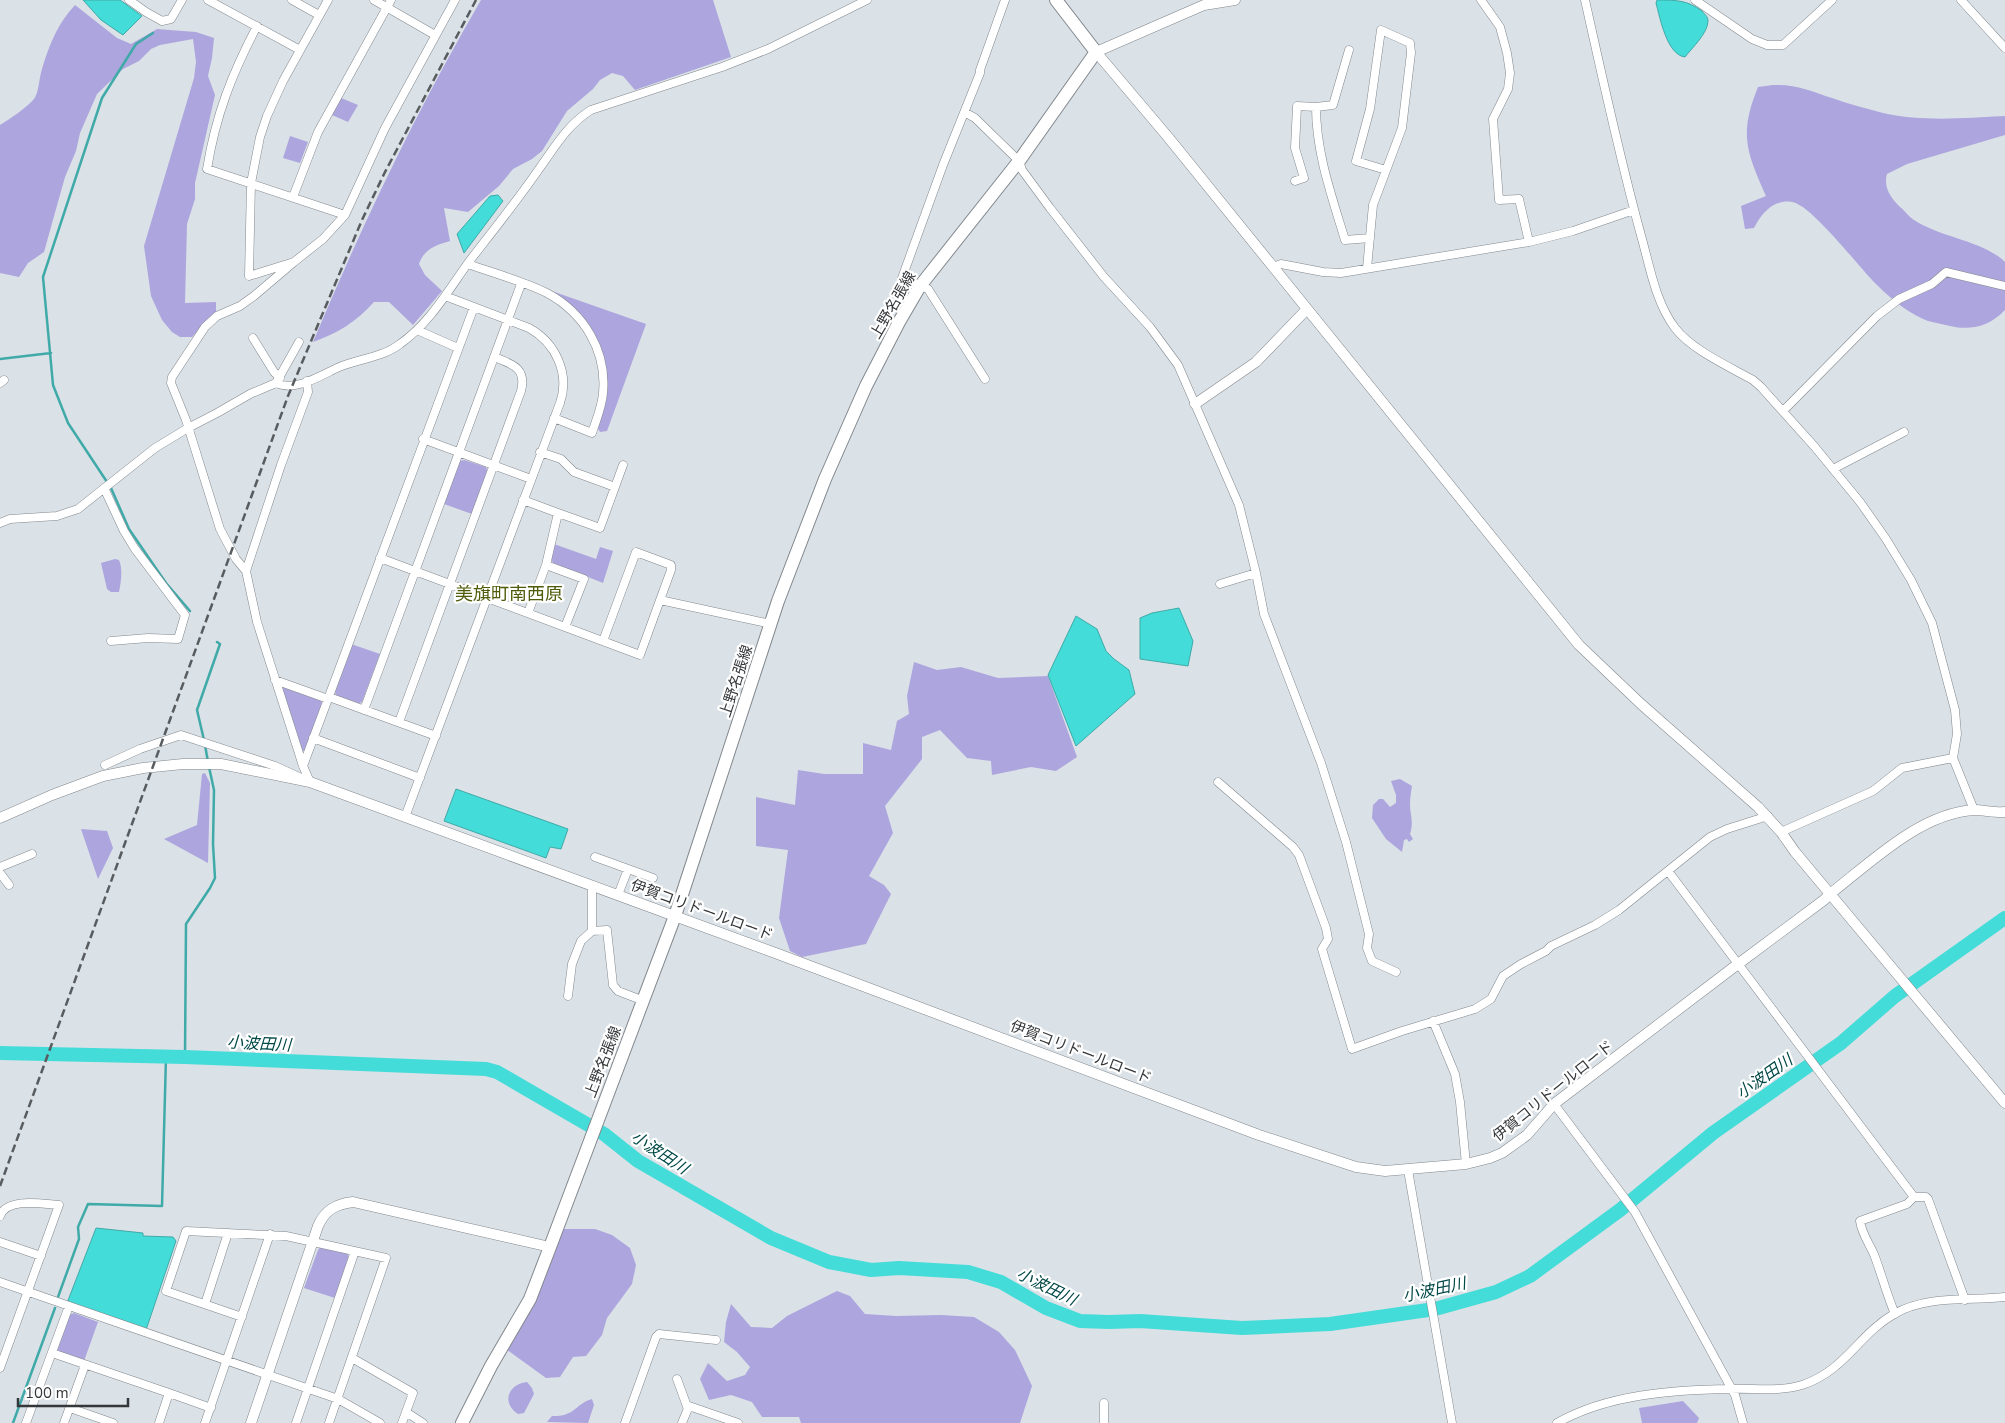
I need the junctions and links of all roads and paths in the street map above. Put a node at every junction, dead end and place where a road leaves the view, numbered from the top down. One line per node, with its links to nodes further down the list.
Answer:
1 (129, 0): 2 (street)
2 (182, 0)
3 (208, 0): 19 (street)
4 (292, 0): 18 (street)
5 (328, 0): 18 (street)
6 (374, 0): 17 (street)
7 (455, 0): 20 (street)
8 (867, 0): 37 (street)
9 (1005, 0): 26 (street)
10 (1056, 0): 24 (main road)
11 (1235, 0): 24 (street)
12 (1481, 0): 35 (street)
13 (1585, 0): 32 (street)
14 (1695, 0): 15 (street)
15 (1832, 0)
16 (1961, 0): 21 (street)
17 (389, 4): 20 (street); 31 (street)
18 (319, 15): 22 (street)
19 (257, 26): 22 (street); 30 (street)
20 (435, 35): 33 (street)
21 (2005, 48)
22 (300, 50): 30 (street)
23 (1349, 50): 25 (street)
24 (1096, 52): 27 (main road, 上野名張線); 38 (street)
25 (1316, 107): 29 (street); 34 (street)
26 (966, 113): 27 (street); 41 (street)
27 (1019, 161): 41 (main road, 上野名張線); 55 (street)
28 (1386, 170): 28 (street); 34 (street)
29 (1295, 181)
30 (251, 183): 31 (street); 36 (street)
31 (293, 197): 33 (street)
32 (1634, 210): 35 (street); 56 (street)
33 (344, 215): 36 (street)
34 (1370, 238): 39 (street)
35 (1529, 242): 39 (street)
36 (294, 262): 58 (street)
37 (468, 264): 40 (street); 43 (street)
38 (1273, 267): 39 (street); 45 (street)
39 (1367, 268)
40 (521, 284): 46 (street); 57 (street)
41 (920, 286): 52 (street); 82 (main road, 上野名張線)
42 (2005, 286): 56 (street)
43 (445, 296): 44 (street); 47 (street)
44 (474, 308): 46 (street); 50 (street)
45 (1307, 309): 55 (street); 100 (street)
46 (508, 320): 51 (street); 57 (street)
47 (417, 330): 50 (street); 54 (street)
48 (253, 338): 53 (street)
49 (299, 342): 53 (street)
50 (458, 348): 60 (street)
51 (494, 357): 62 (street); 63 (street)
52 (985, 379)
53 (278, 380): 54 (street); 58 (street)
54 (307, 382): 74 (street)
55 (1195, 404): 76 (street)
56 (1783, 411): 65 (street)
57 (554, 418): 61 (street)
58 (188, 428): 67 (street); 74 (street)
59 (1904, 432): 65 (street)
60 (423, 439): 62 (street); 72 (street)
61 (540, 452): 66 (street); 68 (street)
62 (460, 453): 63 (street); 75 (street)
63 (493, 465): 66 (street); 77 (street)
64 (623, 465): 68 (street)
65 (1833, 469): 92 (street)
66 (531, 479): 69 (street)
67 (107, 485): 71 (street); 84 (street)
68 (615, 487): 70 (street)
69 (523, 500): 70 (street); 79 (street)
70 (558, 513): 73 (street)
71 (0, 522)
72 (380, 558): 75 (street); 87 (street)
73 (546, 565): 81 (street); 83 (street)
74 (246, 571): 86 (street)
75 (415, 571): 77 (street); 88 (street)
76 (1256, 573): 78 (street); 118 (street)
77 (450, 584): 79 (street); 89 (street)
78 (1220, 584)
79 (487, 597): 81 (street); 90 (street)
80 (660, 600): 82 (street); 85 (street); 85 (street)
81 (528, 613): 83 (street)
82 (770, 624): 115 (main road, 上野名張線)
83 (566, 627): 85 (street)
84 (111, 640)
85 (603, 641)
86 (276, 680): 87 (street); 94 (street)
87 (328, 698): 88 (street); 91 (street)
88 (364, 710): 89 (street)
89 (399, 722): 90 (street)
90 (436, 736): 95 (street)
91 (313, 738): 94 (street); 95 (street)
92 (1953, 758): 98 (street); 103 (street)
93 (105, 765): 96 (street)
94 (303, 766): 96 (street)
95 (420, 778): 102 (street)
96 (310, 782): 101 (street, 伊賀コリドールロード); 102 (street, 伊賀コリドールロード)
97 (1218, 782): 121 (street)
98 (1974, 810): 99 (street, 伊賀コリドールロード); 113 (street, 伊賀コリドールロード)
99 (2005, 812)
100 (1768, 816): 103 (street); 108 (street)
101 (0, 818)
102 (405, 818): 112 (street, 伊賀コリドールロード)
103 (1782, 832): 113 (street)
104 (32, 854): 106 (street)
105 (594, 857): 107 (street)
106 (0, 867)
107 (628, 869): 110 (street); 114 (street)
108 (1668, 871): 117 (street); 121 (street)
109 (0, 873): 111 (street)
110 (653, 878)
111 (9, 885)
112 (592, 885): 114 (street, 伊賀コリドールロード); 116 (street)
113 (1830, 894): 117 (street, 伊賀コリドールロード); 122 (street)
114 (618, 895): 115 (street, 伊賀コリドールロード)
115 (675, 916): 120 (main road, 上野名張線); 125 (street, 伊賀コリドールロード)
116 (592, 931): 119 (street); 120 (street)
117 (1738, 964): 123 (street, 伊賀コリドールロード); 126 (street)
118 (1396, 972)
119 (568, 996)
120 (644, 1001): 132 (main road, 上野名張線)
121 (1433, 1021): 124 (street)
122 (2005, 1103)
123 (1554, 1104): 124 (street, 伊賀コリドールロード); 152 (street)
124 (1466, 1164): 125 (street, 伊賀コリドールロード)
125 (1408, 1170): 176 (street)
126 (1914, 1197): 138 (street); 141 (street)
127 (0, 1216): 134 (street)
128 (228, 1233): 129 (street); 139 (street); 139 (street)
129 (270, 1234): 131 (street); 142 (street)
130 (0, 1242): 134 (street)
131 (313, 1242): 132 (street); 133 (street); 149 (street)
132 (550, 1247): 171 (main road, 上野名張線)
133 (355, 1251): 145 (street); 151 (street)
134 (41, 1256): 136 (street)
135 (0, 1282): 136 (street)
136 (28, 1292): 140 (street); 148 (street)
137 (2005, 1297): 138 (street)
138 (1965, 1300): 141 (street)
139 (205, 1304): 142 (street)
140 (69, 1306): 144 (street); 146 (street)
141 (1895, 1314): 152 (street)
142 (242, 1317): 146 (street)
143 (716, 1340): 172 (street)
144 (52, 1353): 147 (street); 160 (street)
145 (352, 1358): 154 (street); 159 (street)
146 (227, 1361): 149 (street); 157 (street)
147 (85, 1365): 153 (street); 156 (street)
148 (0, 1368)
149 (268, 1375): 151 (street); 165 (street)
150 (677, 1379): 158 (street)
151 (308, 1389): 154 (street); 166 (street)
152 (1731, 1389): 177 (street); 178 (street)
153 (169, 1393): 157 (street); 163 (street)
154 (338, 1399): 167 (street); 168 (street)
155 (1104, 1403): 175 (street)
156 (70, 1408): 161 (street); 162 (street)
157 (211, 1408): 164 (street)
158 (688, 1409): 173 (street); 174 (street)
159 (406, 1412): 169 (street); 170 (street)
160 (26, 1423)
161 (64, 1423)
162 (112, 1423)
163 (159, 1423)
164 (205, 1423)
165 (251, 1423)
166 (296, 1423)
167 (329, 1423)
168 (380, 1423)
169 (402, 1423)
170 (423, 1423)
171 (462, 1423)
172 (625, 1423)
173 (682, 1423)
174 (738, 1423)
175 (1104, 1423)
176 (1452, 1423)
177 (1557, 1423)
178 (1743, 1423)

